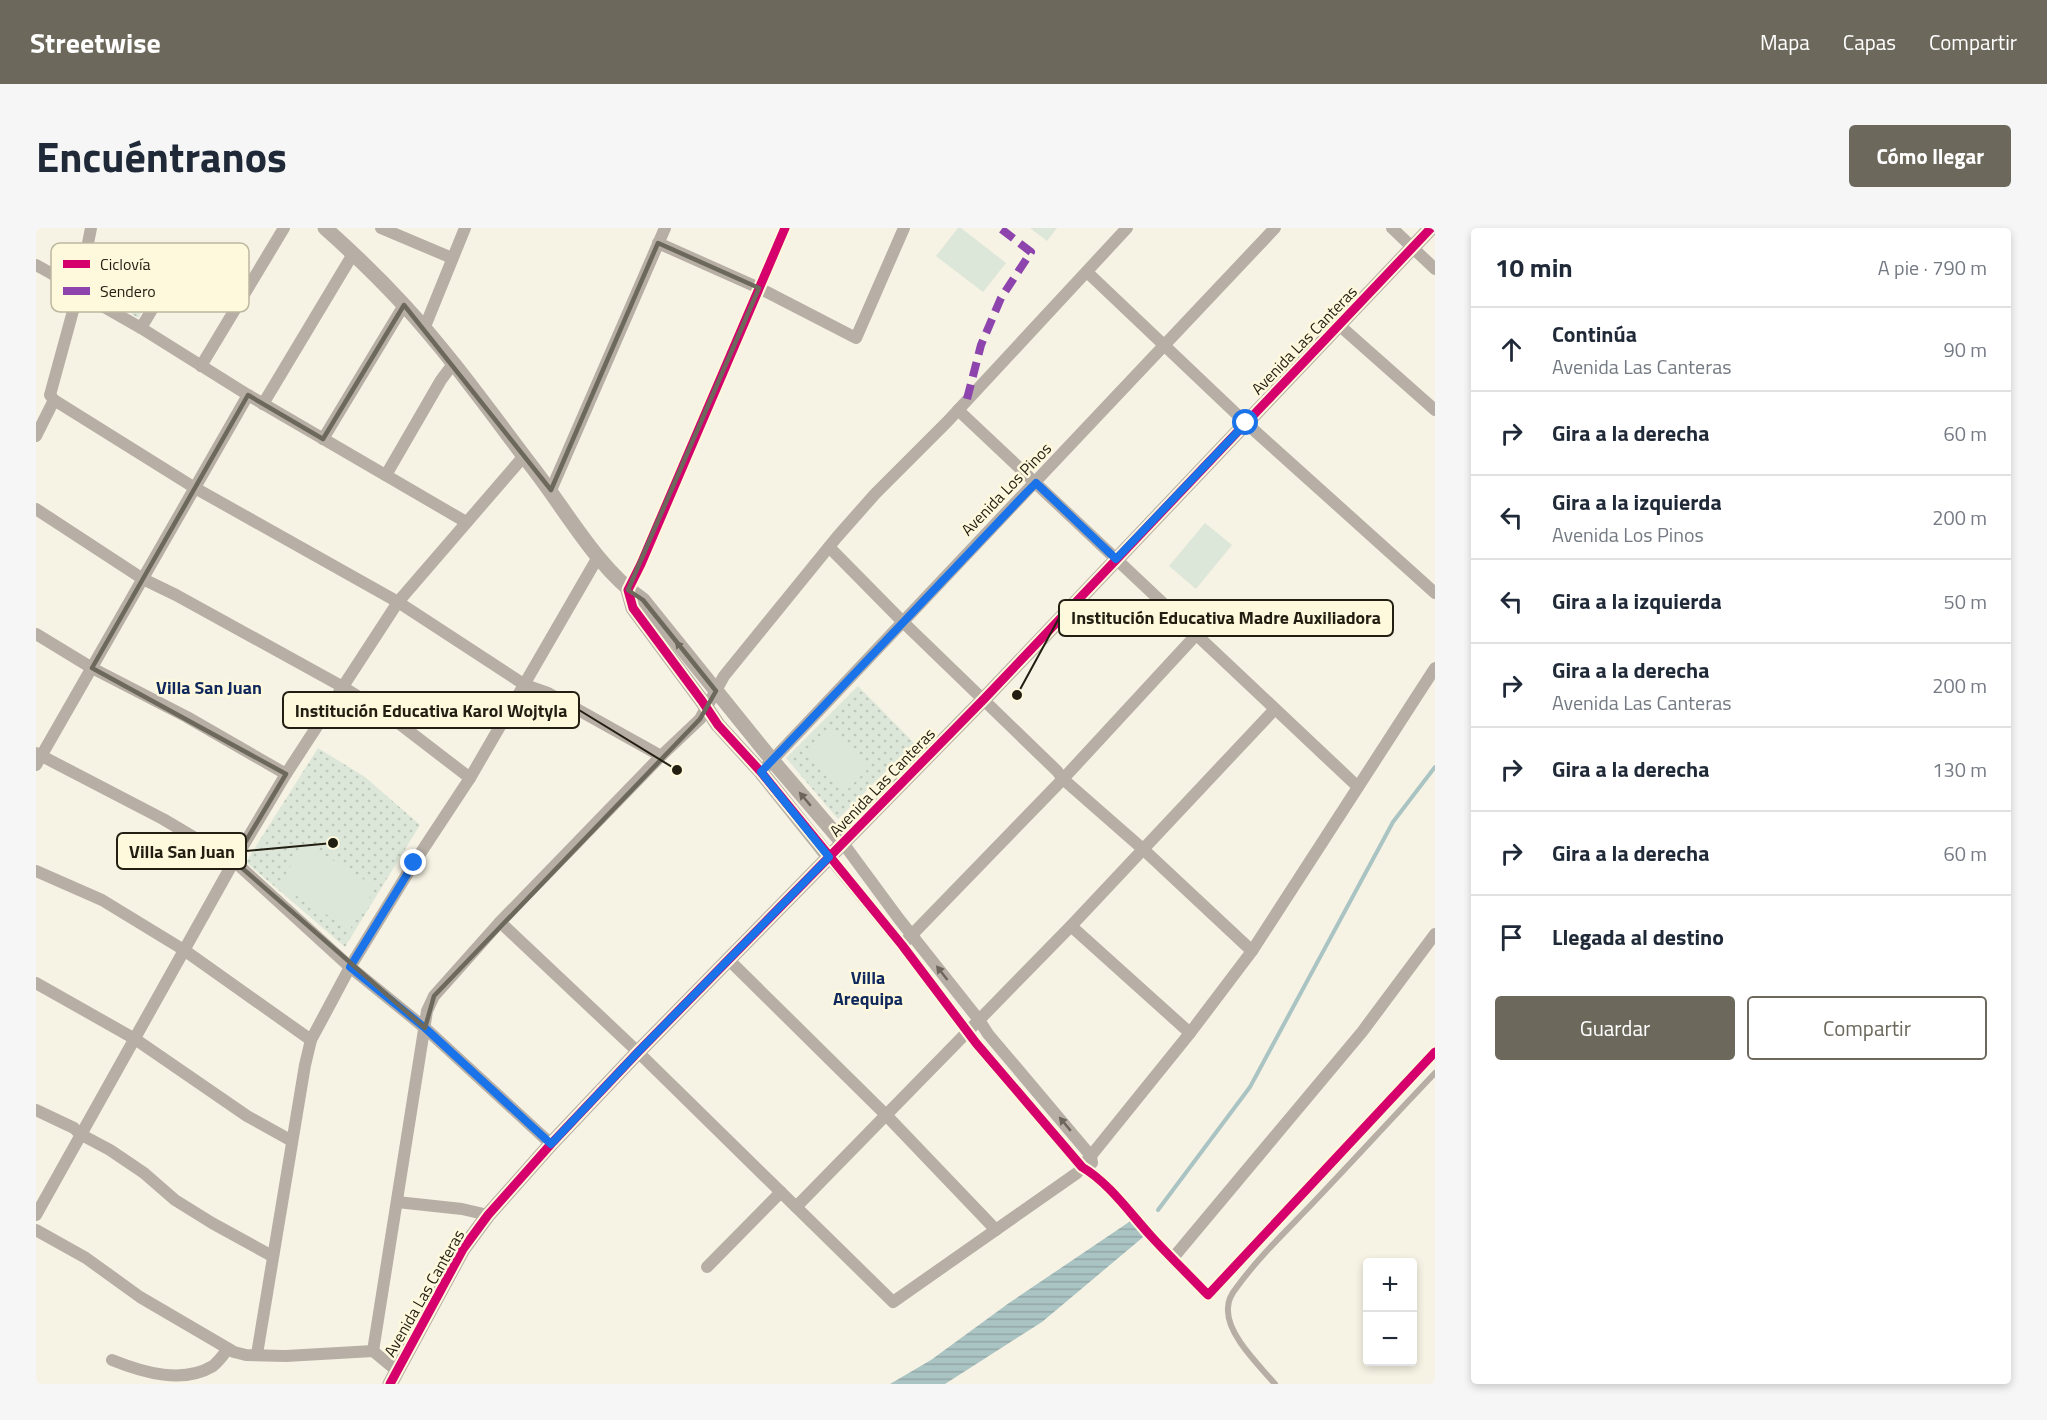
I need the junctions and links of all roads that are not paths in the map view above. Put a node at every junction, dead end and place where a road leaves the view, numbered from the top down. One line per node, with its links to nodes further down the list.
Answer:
1 (91, 228): 13 (street)
2 (285, 228): 22 (street)
3 (325, 228): 16 (street)
4 (381, 228): 17 (street)
5 (465, 228): 17 (street)
6 (665, 228): 14 (street)
7 (785, 228): 23 (street)
8 (904, 228): 23 (street)
9 (1127, 228): 20 (street)
10 (1275, 228): 32 (street, Avenida Los Pinos)
11 (1392, 228): 15 (street)
12 (1431, 228): 15 (street, Avenida Las Canteras)
13 (88, 243)
14 (658, 243): 23 (street); 47 (street)
15 (1413, 248): 19 (street); 29 (street, Avenida Las Canteras)
16 (353, 254): 24 (street); 37 (street)
17 (452, 258): 31 (street)
18 (36, 266): 21 (street)
19 (1435, 269)
20 (1087, 272): 32 (street); 38 (street)
21 (51, 274)
22 (249, 287)
23 (759, 288): 54 (street)
24 (404, 305): 31 (street); 42 (street)
25 (73, 312): 36 (street)
26 (113, 312): 30 (street)
27 (151, 312): 30 (street)
28 (234, 312): 34 (street)
29 (1340, 325): 39 (street); 40 (street, Avenida Las Canteras)
30 (141, 328): 34 (street)
31 (424, 328): 33 (street)
32 (1165, 345): 40 (street); 45 (street, Avenida Los Pinos)
33 (453, 364): 43 (street); 44 (street)
34 (201, 366): 35 (street)
35 (248, 395): 37 (street); 46 (street)
36 (54, 400): 41 (street); 46 (street)
37 (263, 404): 42 (street)
38 (957, 410): 45 (street); 50 (street)
39 (1435, 410)
40 (1246, 423): 52 (street, Avenida Las Canteras); 55 (street)
41 (36, 436)
42 (323, 439): 44 (street)
43 (524, 456): 47 (street); 49 (street)
44 (386, 475): 49 (street)
45 (1036, 483): 52 (street); 57 (street, Avenida Los Pinos)
46 (195, 488): 53 (street); 56 (street)
47 (551, 490): 51 (street)
48 (36, 508): 53 (street)
49 (466, 522): 56 (street)
50 (829, 547): 57 (street); 64 (street)
51 (598, 557): 54 (street); 62 (street)
52 (1116, 559): 59 (street); 65 (street, Avenida Las Canteras)
53 (143, 579): 60 (street); 63 (street)
54 (627, 590): 64 (street, one-way to 54); 66 (street)
55 (1435, 593)
56 (398, 602): 62 (street); 63 (street)
57 (903, 622): 65 (street); 70 (street, Avenida Los Pinos)
58 (36, 634): 60 (street)
59 (1196, 635): 67 (street); 74 (street)
60 (92, 668): 69 (street); 72 (street)
61 (1435, 668): 75 (street)
62 (525, 685): 68 (street); 73 (street)
63 (343, 687): 72 (street); 73 (street)
64 (716, 691): 66 (street); 70 (street)
65 (984, 699): 74 (street); 76 (street, Avenida Las Canteras)
66 (705, 706): 68 (street); 71 (street)
67 (1274, 710): 75 (street); 77 (street)
68 (661, 756): 81 (street)
69 (38, 758): 79 (street)
70 (772, 760): 71 (street, Avenida Los Pinos); 76 (street, one-way to 70)
71 (761, 772): 78 (street)
72 (286, 774): 79 (street)
73 (470, 777): 89 (street)
74 (1063, 779): 77 (street); 84 (street)
75 (1358, 787): 87 (street)
76 (843, 843): 78 (street, Avenida Las Canteras); 84 (street)
77 (1144, 850): 82 (street); 87 (street)
78 (829, 857): 85 (street); 88 (street, Avenida Las Canteras)
79 (234, 861): 86 (street); 89 (street)
80 (36, 871): 86 (street)
81 (500, 922): 92 (street); 97 (street)
82 (1071, 926): 91 (street); 94 (street)
83 (1435, 934): 115 (street)
84 (912, 935): 85 (street); 91 (street, one-way to 84)
85 (902, 945): 93 (street)
86 (184, 950): 95 (street); 96 (street)
87 (1252, 951): 94 (street)
88 (729, 960): 97 (street, Avenida Las Canteras); 101 (street)
89 (350, 967): 92 (street); 96 (street)
90 (36, 983): 95 (street)
91 (979, 1020): 93 (street); 105 (street, one-way to 91)
92 (425, 1028): 104 (street); 108 (street)
93 (968, 1030): 101 (street); 106 (street)
94 (1190, 1033): 105 (street)
95 (135, 1038): 102 (street); 103 (street)
96 (311, 1040): 103 (street)
97 (638, 1052): 104 (street, Avenida Las Canteras); 107 (street)
98 (1435, 1052): 115 (street)
99 (1435, 1073): 122 (lane)
100 (36, 1110): 102 (street)
101 (886, 1115): 109 (street); 113 (street)
102 (80, 1134): 110 (street); 114 (street)
103 (292, 1141): 114 (street)
104 (551, 1144): 111 (street, Avenida Las Canteras)
105 (1091, 1156): 106 (street)
106 (1087, 1170): 113 (street); 115 (street)
107 (781, 1192): 109 (street); 116 (street)
108 (397, 1202): 111 (street); 118 (street)
109 (796, 1207): 113 (street)
110 (36, 1215)
111 (488, 1215): 121 (street, Avenida Las Canteras)
112 (36, 1230): 117 (street)
113 (996, 1230)
114 (272, 1256): 119 (street)
115 (1173, 1258)
116 (707, 1267)
117 (228, 1349): 119 (street); 120 (street)
118 (373, 1351): 119 (street); 121 (street)
119 (257, 1354)
120 (112, 1360)
121 (393, 1377)
122 (1275, 1384)

